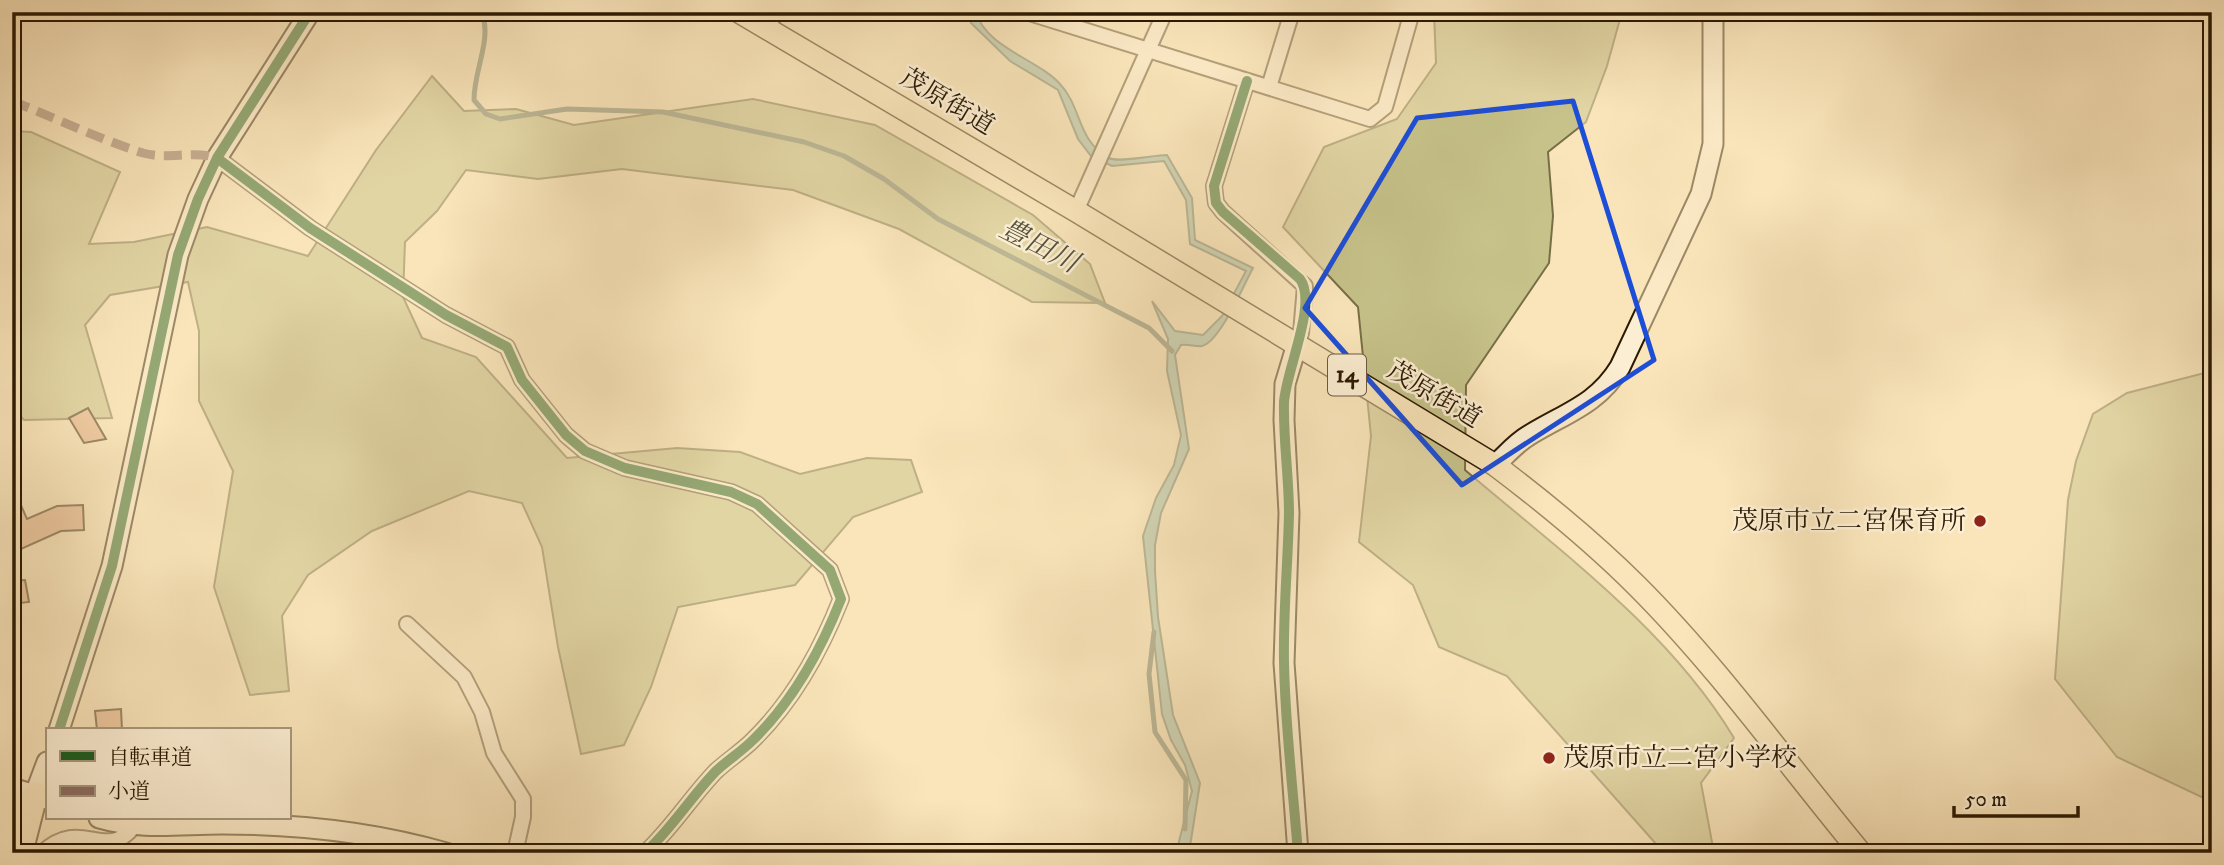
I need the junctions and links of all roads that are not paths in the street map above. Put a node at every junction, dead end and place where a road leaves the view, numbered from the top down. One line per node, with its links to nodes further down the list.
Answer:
1 (310, 12): 14 (street)
2 (739, 12): 9 (main road, 茂原街道 / 14)
3 (1026, 12): 10 (street)
4 (1080, 12): 10 (street)
5 (1165, 12): 11 (street)
6 (1292, 12): 13 (street)
7 (1412, 12): 13 (street)
8 (1713, 12): 17 (street)
9 (772, 20): 15 (main road, 茂原街道 / 14)
10 (1075, 28): 11 (street)
11 (1148, 51): 12 (street); 15 (street)
12 (1247, 81): 13 (street); 16 (street)
13 (1269, 88)
14 (217, 158): 19 (street); 30 (street)
15 (1076, 211): 16 (main road, 茂原街道 / 14)
16 (1297, 344): 17 (main road, 茂原街道 / 14); 31 (street)
17 (1495, 465): 32 (main road, 茂原街道 / 14)
18 (407, 624): 29 (street)
19 (60, 728)
20 (46, 764): 21 (street)
21 (31, 794): 24 (highway); 26 (highway)
22 (107, 820): 23 (street)
23 (134, 827): 25 (street); 27 (street)
24 (12, 837)
25 (404, 847): 28 (street)
26 (20, 853)
27 (42, 853)
28 (446, 853)
29 (514, 853)
30 (645, 853)
31 (1298, 853)
32 (1861, 853)

